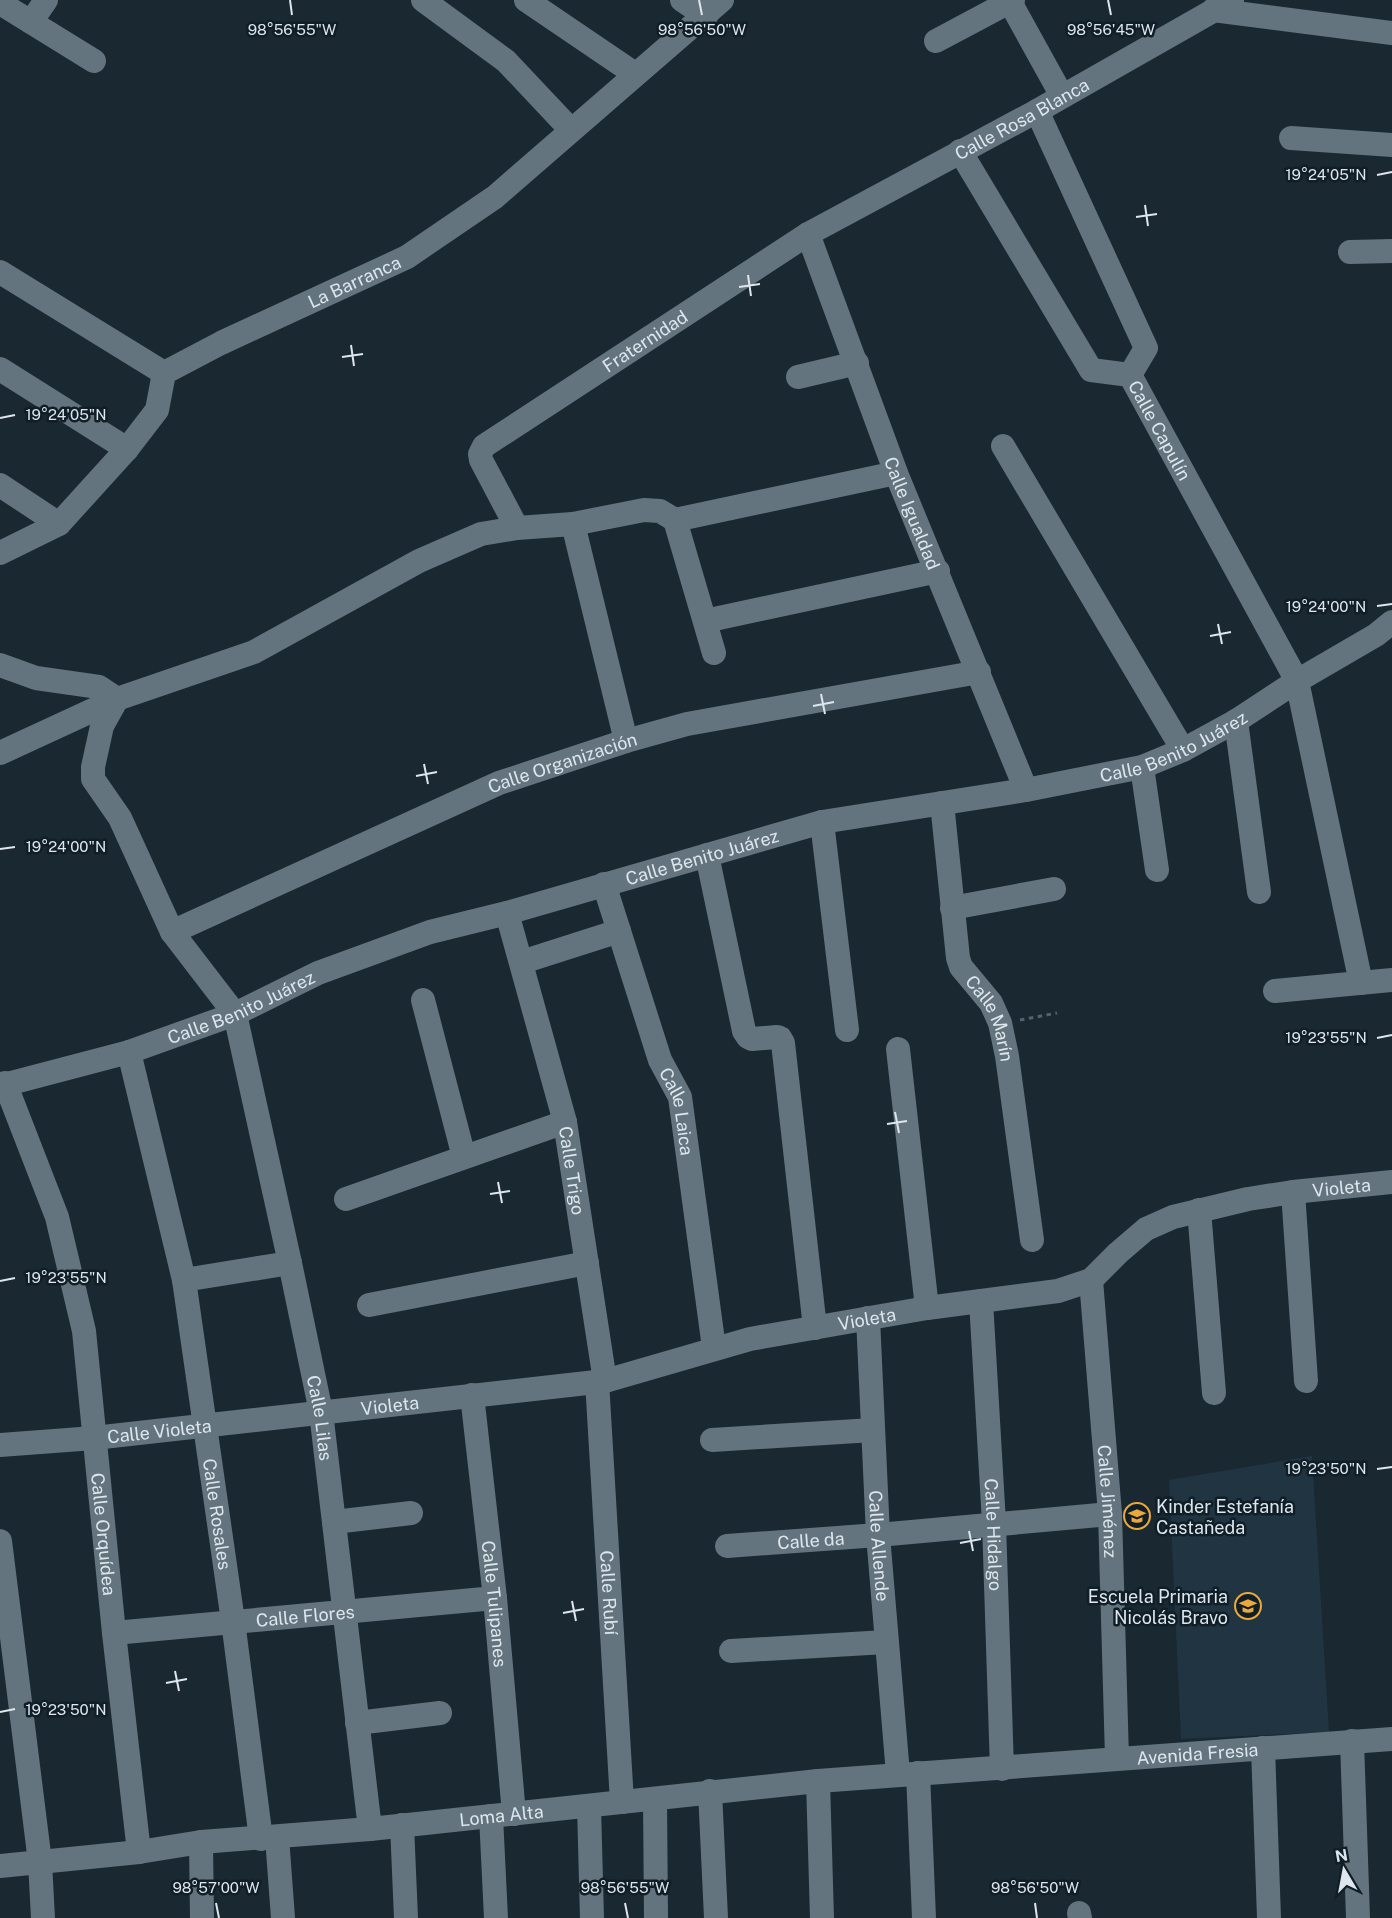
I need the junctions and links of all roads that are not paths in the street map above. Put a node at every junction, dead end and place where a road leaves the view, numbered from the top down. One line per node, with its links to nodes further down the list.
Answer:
1 (46, 0): 9 (street)
2 (423, 0): 16 (street)
3 (526, 0): 13 (street)
4 (682, 0): 8 (street)
5 (1012, 1): 11 (street); 14 (street)
6 (0, 3): 9 (street)
7 (1223, 5): 10 (street); 14 (street, Calle Rosa Blanca)
8 (714, 8): 13 (street, La Barranca)
9 (31, 22): 12 (street)
10 (1392, 33)
11 (936, 41)
12 (94, 61)
13 (635, 74): 16 (street, La Barranca)
14 (1062, 96): 15 (street, Calle Rosa Blanca)
15 (1037, 111): 19 (street, Calle Rosa Blanca); 27 (street)
16 (571, 130): 26 (street, La Barranca)
17 (1291, 138): 18 (street)
18 (1392, 145)
19 (960, 151): 20 (street, Calle Rosa Blanca); 27 (street, Calle Capulín)
20 (808, 234): 24 (street, Calle Igualdad); 36 (street, Fraternidad)
21 (1392, 251): 22 (street)
22 (1350, 252)
23 (0, 272): 26 (street)
24 (857, 363): 28 (street); 31 (street, Calle Igualdad)
25 (0, 369): 30 (street)
26 (164, 373): 30 (street)
27 (1130, 375): 46 (street, Calle Capulín)
28 (798, 377)
29 (1003, 446): 50 (street)
30 (127, 449): 34 (street)
31 (896, 473): 33 (street); 40 (street, Calle Igualdad)
32 (0, 485): 34 (street)
33 (675, 520): 35 (street); 41 (street)
34 (59, 524): 37 (street)
35 (573, 524): 36 (street); 49 (street)
36 (517, 528): 47 (street)
37 (38, 535): 38 (street); 39 (street)
38 (0, 554)
39 (0, 571)
40 (938, 571): 41 (street); 45 (street, Calle Igualdad)
41 (705, 621): 43 (street)
42 (1392, 622): 46 (street, Calle Benito Juárez)
43 (714, 653)
44 (0, 665): 47 (street)
45 (979, 672): 49 (street, Calle Organización); 53 (street, Calle Igualdad)
46 (1297, 681): 48 (street, Calle Benito Juárez); 67 (street, Calle Capulín)
47 (117, 699): 51 (street); 64 (street)
48 (1236, 721): 50 (street, Calle Benito Juárez); 60 (street)
49 (626, 741): 64 (street, Calle Organización)
50 (1183, 750): 52 (street, Calle Benito Juárez)
51 (0, 753)
52 (1142, 767): 53 (street, Calle Benito Juárez); 57 (street)
53 (1026, 790): 54 (street, Calle Benito Juárez)
54 (942, 803): 55 (street, Calle Benito Juárez); 61 (street, Calle Marín)
55 (822, 822): 56 (street, Calle Benito Juárez); 71 (street)
56 (707, 855): 58 (street, Calle Benito Juárez); 90 (street)
57 (1157, 870)
58 (604, 884): 62 (street, Calle Benito Juárez); 63 (street, Calle Laica)
59 (1054, 889): 61 (street)
60 (1259, 892)
61 (952, 908): 81 (street, Calle Marín)
62 (507, 913): 65 (street, Calle Trigo); 70 (street, Calle Benito Juárez)
63 (619, 931): 65 (street); 91 (street, Calle Laica)
64 (172, 932): 70 (street)
65 (522, 962): 75 (street, Calle Trigo)
66 (1392, 980): 67 (street)
67 (1361, 983): 68 (street)
68 (1275, 991)
69 (423, 1000): 76 (street)
70 (235, 1014): 73 (street, Calle Benito Juárez); 82 (street, Calle Lilas)
71 (847, 1030)
72 (898, 1049): 88 (street)
73 (129, 1052): 74 (street, Calle Benito Juárez); 84 (street, Calle Rosales)
74 (3, 1084): 99 (street, Calle Orquídea)
75 (565, 1122): 76 (street); 83 (street, Calle Trigo)
76 (464, 1157): 79 (street)
77 (1392, 1182): 78 (street, Violeta)
78 (1293, 1192): 80 (street, Violeta); 93 (street)
79 (346, 1199)
80 (1199, 1210): 85 (street, Violeta); 94 (street)
81 (1032, 1240)
82 (291, 1263): 84 (street); 96 (street, Calle Lilas)
83 (587, 1263): 87 (street); 92 (street, Calle Trigo)
84 (184, 1280): 97 (street, Calle Rosales)
85 (1091, 1280): 86 (street, Violeta); 103 (street, Calle Jiménez)
86 (981, 1301): 88 (street, Violeta); 105 (street, Calle Hidalgo)
87 (369, 1305)
88 (927, 1308): 89 (street, Violeta)
89 (868, 1318): 90 (street, Violeta); 98 (street, Calle Allende)
90 (815, 1328): 91 (street, Violeta)
91 (714, 1348): 92 (street, Violeta)
92 (601, 1381): 95 (street, Violeta); 126 (street, Calle Rubí)
93 (1306, 1381)
94 (1215, 1393)
95 (472, 1395): 96 (street, Violeta); 109 (street, Calle Tulipanes)
96 (321, 1412): 97 (street, Calle Violeta); 104 (street, Calle Lilas)
97 (205, 1426): 99 (street, Calle Violeta); 111 (street, Calle Rosales)
98 (873, 1430): 100 (street); 106 (street, Calle Allende)
99 (94, 1438): 101 (street, Calle Violeta); 112 (street, Calle Orquídea)
100 (712, 1440)
101 (0, 1445)
102 (411, 1513): 104 (street)
103 (1110, 1514): 105 (street, Calle da); 120 (street, Calle Jiménez)
104 (334, 1522): 110 (street, Calle Lilas)
105 (994, 1523): 106 (street, Calle da); 121 (street, Calle Hidalgo)
106 (878, 1535): 108 (street, Calle da); 113 (street, Calle Allende)
107 (0, 1541): 134 (street)
108 (727, 1546)
109 (495, 1598): 110 (street, Calle Flores); 128 (street, Calle Tulipanes)
110 (344, 1612): 111 (street, Calle Flores); 116 (street, Calle Lilas)
111 (233, 1621): 112 (street, Calle Flores); 131 (street, Calle Rosales)
112 (114, 1633): 133 (street, Calle Orquídea)
113 (886, 1642): 114 (street); 122 (street, Calle Allende)
114 (730, 1651)
115 (440, 1713): 116 (street)
116 (357, 1723): 130 (street, Calle Lilas)
117 (1392, 1739): 118 (street, Avenida Fresia)
118 (1352, 1742): 119 (street, Avenida Fresia); 147 (street)
119 (1263, 1748): 120 (street, Avenida Fresia); 146 (street)
120 (1117, 1758): 121 (street, Avenida Fresia)
121 (1002, 1769): 122 (street, Loma Alta)
122 (908, 1774): 123 (street, Loma Alta); 145 (street, Calle Allende)
123 (818, 1781): 124 (street, Loma Alta); 144 (street)
124 (710, 1791): 125 (street, Loma Alta); 143 (street)
125 (655, 1799): 126 (street, Loma Alta); 142 (street)
126 (622, 1802): 127 (street, Loma Alta)
127 (589, 1806): 128 (street, Loma Alta); 141 (street)
128 (503, 1815): 129 (street, Loma Alta); 140 (street, Calle Tulipanes)
129 (402, 1825): 130 (street, Loma Alta); 139 (street)
130 (370, 1828): 131 (street, Loma Alta)
131 (269, 1838): 132 (street, Loma Alta); 138 (street, Calle Rosales)
132 (201, 1842): 133 (street, Loma Alta); 137 (street)
133 (139, 1852): 134 (street, Loma Alta)
134 (40, 1862): 135 (street, Loma Alta); 136 (street)
135 (0, 1866)
136 (43, 1918)
137 (202, 1918)
138 (283, 1918)
139 (406, 1918)
140 (496, 1918)
141 (592, 1918)
142 (656, 1918)
143 (716, 1918)
144 (822, 1918)
145 (924, 1918)
146 (1269, 1918)
147 (1358, 1918)

